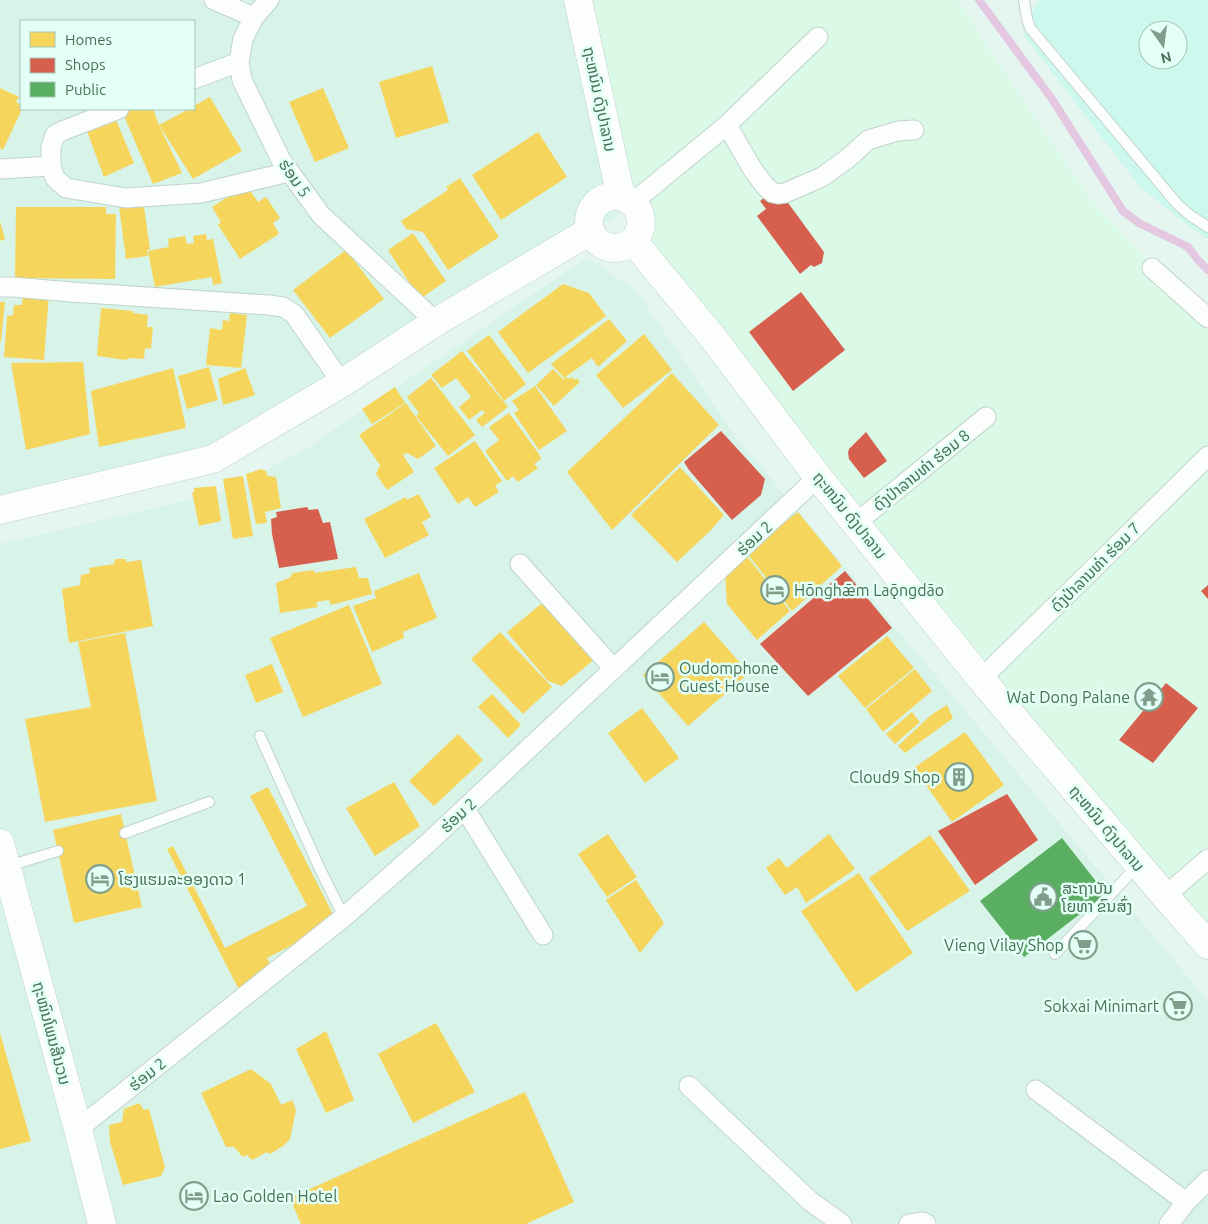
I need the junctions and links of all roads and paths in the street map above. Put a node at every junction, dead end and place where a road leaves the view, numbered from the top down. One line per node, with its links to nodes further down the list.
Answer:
1 (214, 0): 5 (street)
2 (269, 0): 5 (street, ຮ່ອມ 5)
3 (578, 0): 15 (street, ຖະຫນົນ ດົງປາລານ)
4 (1024, 0): 16 (lane)
5 (254, 17): 7 (street, ຮ່ອມ 5)
6 (818, 36): 10 (street)
7 (239, 62): 8 (street); 14 (street, ຮ່ອມ 5)
8 (195, 80)
9 (116, 110): 12 (street)
10 (727, 125): 11 (street); 15 (street)
11 (914, 130)
12 (51, 166): 13 (street); 14 (street)
13 (0, 169)
14 (289, 172): 22 (street, ຮ່ອມ 5)
15 (627, 200): 17 (street); 18 (street)
16 (1208, 227)
17 (590, 231): 18 (street); 22 (street)
18 (632, 241): 26 (street, ຖະຫນົນ ດົງປາລານ)
19 (1152, 268): 21 (street)
20 (0, 287): 23 (street)
21 (1208, 318)
22 (436, 322): 23 (street)
23 (342, 383): 27 (street)
24 (986, 417): 28 (street, ດົງປ່າລານທ່າ ຮ່ອມ 8)
25 (1208, 456): 31 (street, ດົງປ່າລານທ່າ ຮ່ອມ 7)
26 (818, 477): 28 (street, ຖະຫນົນ ດົງປາລານ); 30 (street, ຮ່ອມ 2)
27 (0, 510)
28 (856, 523): 31 (street, ຖະຫນົນ ດົງປາລານ)
29 (520, 564): 30 (street)
30 (614, 669): 34 (street, ຮ່ອມ 2)
31 (982, 679): 39 (street, ຖະຫນົນ ດົງປາລານ)
32 (260, 736): 41 (lane)
33 (209, 802): 35 (lane)
34 (465, 809): 41 (street, ຮ່ອມ 2); 42 (street)
35 (125, 833)
36 (58, 851): 37 (lane)
37 (2, 852): 47 (street, ຖະໜົນໂພນສີນວນ)
38 (1208, 859): 40 (street)
39 (1138, 865): 40 (street, ຖະຫນົນ ດົງປາລານ); 44 (lane)
40 (1165, 896): 43 (street, ຖະຫນົນ ດົງປາລານ)
41 (344, 917): 47 (street, ຮ່ອມ 2)
42 (543, 935)
43 (1208, 945)
44 (1055, 954)
45 (689, 1086): 51 (street)
46 (1036, 1090): 49 (street)
47 (78, 1129): 50 (street, ຖະໜົນໂພນສີນວນ)
48 (1208, 1180): 49 (street)
49 (1186, 1202): 54 (street)
50 (102, 1224)
51 (842, 1224)
52 (909, 1224): 53 (street)
53 (926, 1224)
54 (1169, 1224)

